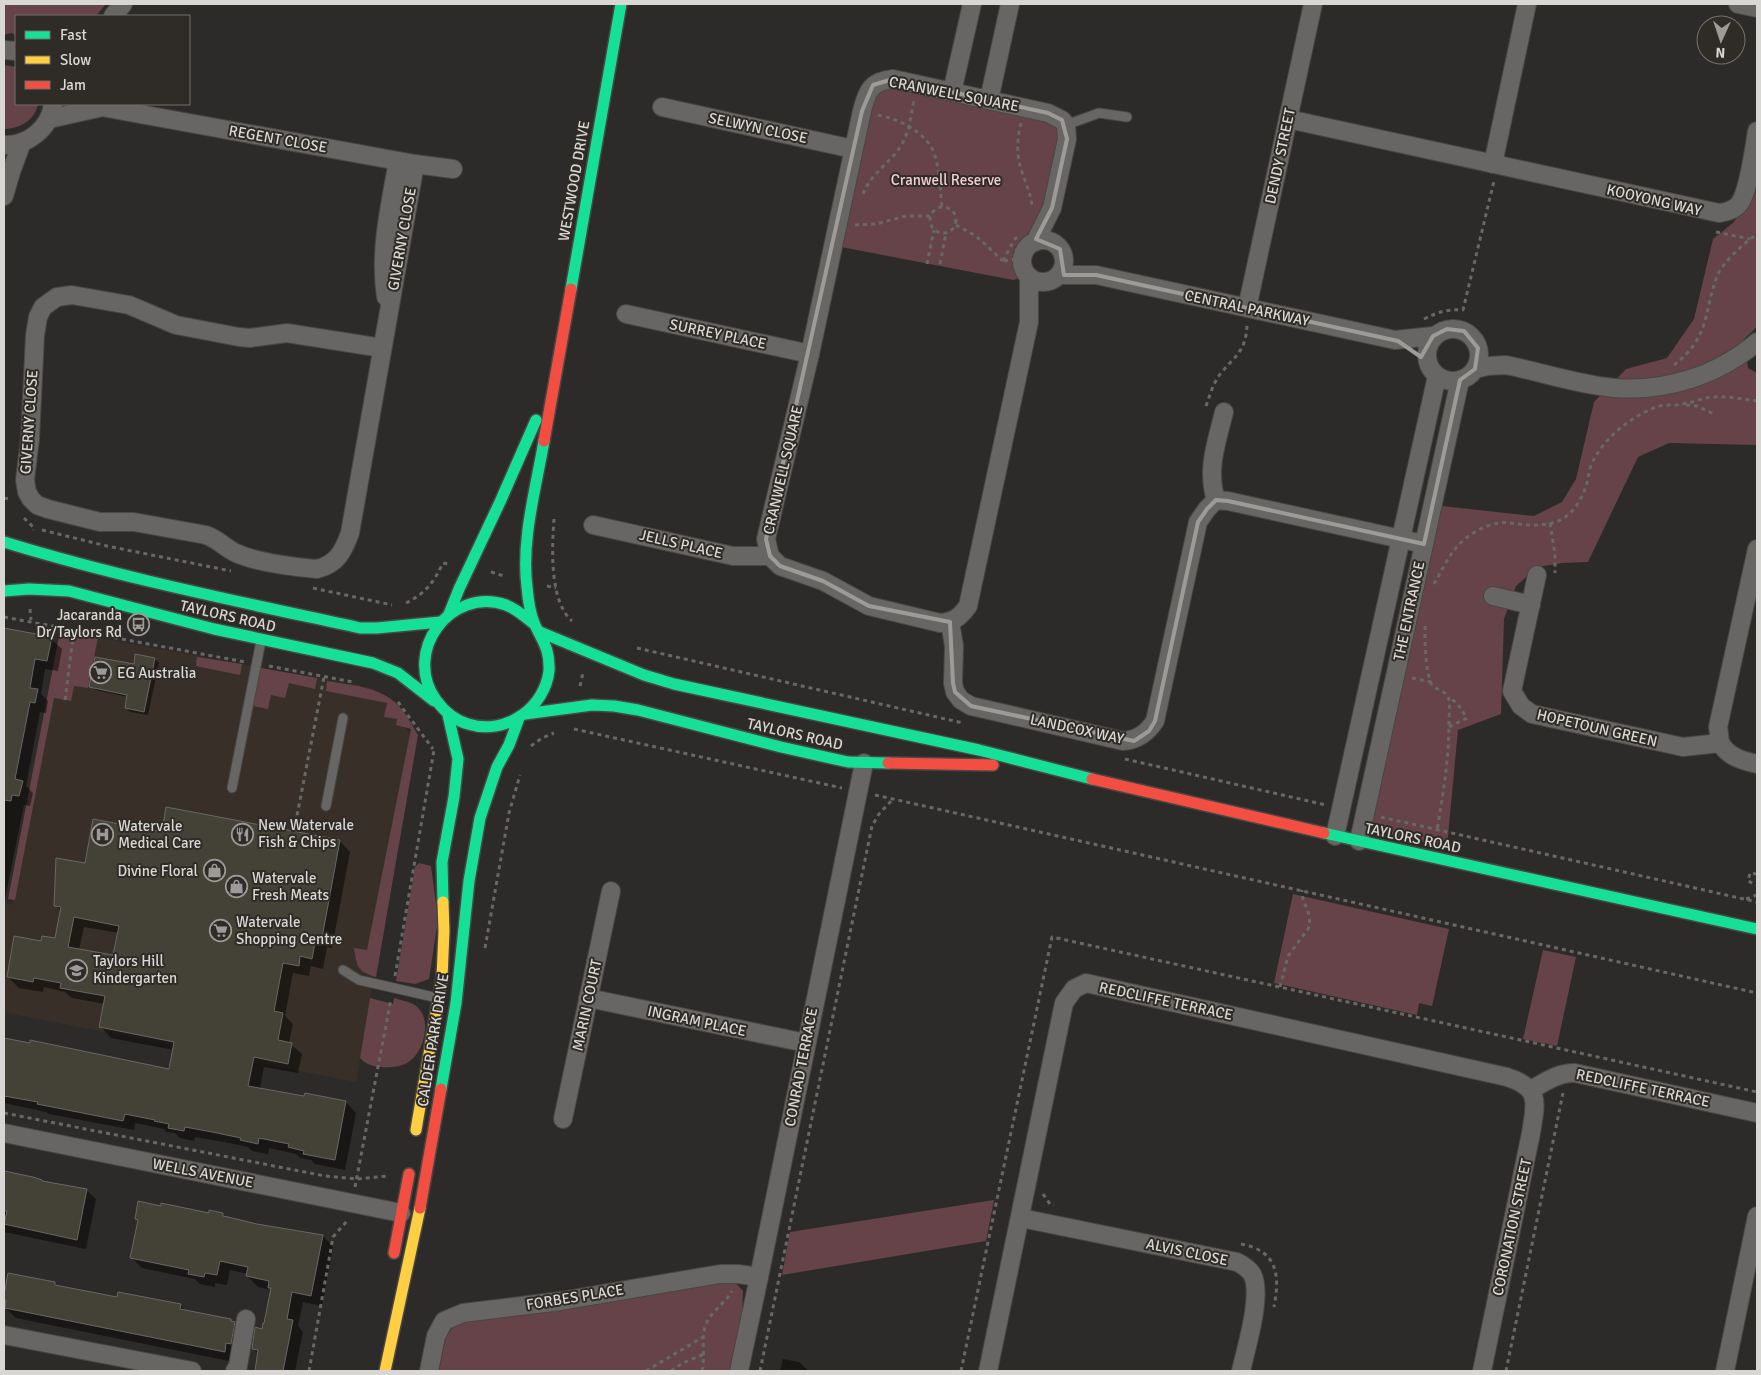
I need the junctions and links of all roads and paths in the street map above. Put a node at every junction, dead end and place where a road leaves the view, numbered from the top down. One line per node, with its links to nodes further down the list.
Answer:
1 (123, 4): 9 (street)
2 (621, 4): 61 (main road, WESTWOOD DRIVE)
3 (972, 4): 11 (street)
4 (1010, 4): 12 (street)
5 (1313, 4): 19 (street, DENDY STREET)
6 (1527, 4): 27 (street)
7 (1738, 4): 8 (street)
8 (1757, 8)
9 (114, 15)
10 (917, 84): 11 (street, CRANWELL SQUARE); 17 (street, CRANWELL SQUARE); 21 (path)
11 (952, 92): 12 (street, CRANWELL SQUARE)
12 (989, 100): 15 (street, CRANWELL SQUARE)
13 (100, 105): 16 (street, REGENT CLOSE); 26 (street, REGENT CLOSE)
14 (662, 107): 25 (street, SELWYN CLOSE)
15 (1026, 108): 20 (street, CRANWELL SQUARE); 33 (path)
16 (51, 111): 23 (street)
17 (862, 111): 21 (path); 25 (street, CRANWELL SQUARE)
18 (1127, 117): 20 (lane)
19 (1288, 119): 27 (street, KOOYONG WAY); 50 (street, DENDY STREET)
20 (1066, 125): 32 (street)
21 (908, 126): 30 (path); 31 (path)
22 (1757, 131): 27 (street, KOOYONG WAY)
23 (22, 142): 24 (street); 29 (street)
24 (4, 145)
25 (853, 148): 36 (street, CRANWELL SQUARE)
26 (407, 163): 28 (street, REGENT CLOSE); 57 (street, GIVERNY CLOSE)
27 (1495, 164): 52 (path)
28 (453, 169)
29 (4, 196)
30 (862, 198)
31 (942, 207): 35 (path); 37 (path)
32 (1052, 208): 41 (street); 42 (street)
33 (1032, 210)
34 (857, 216): 36 (path)
35 (931, 216): 36 (path); 38 (path)
36 (846, 224): 59 (street, CRANWELL SQUARE)
37 (956, 225): 39 (path); 44 (path)
38 (934, 230): 39 (path); 45 (path)
39 (946, 233): 46 (path)
40 (1757, 234): 66 (path)
41 (1030, 236): 42 (street); 43 (street); 44 (path)
42 (1059, 249): 47 (street, CENTRAL PARKWAY); 49 (street)
43 (1022, 258): 44 (path); 48 (street)
44 (1003, 261)
45 (927, 264)
46 (940, 264)
47 (1096, 275): 49 (street, CENTRAL PARKWAY); 50 (street, CENTRAL PARKWAY)
48 (1029, 277): 49 (street); 53 (street)
49 (1054, 278): 53 (street)
50 (1247, 308): 55 (street, CENTRAL PARKWAY); 69 (path)
51 (626, 314): 59 (street, SURREY PLACE)
52 (1419, 320)
53 (1029, 322): 94 (street)
54 (1433, 336): 55 (street, CENTRAL PARKWAY); 58 (street); 60 (street)
55 (1398, 341): 60 (street, CENTRAL PARKWAY)
56 (1756, 345): 66 (street)
57 (382, 348): 57 (street, GIVERNY CLOSE)
58 (1478, 348): 62 (street); 63 (street)
59 (810, 354): 81 (street, CRANWELL SQUARE)
60 (1426, 360): 64 (street)
61 (557, 364): 82 (main road, WESTWOOD DRIVE); 85 (main road, WESTWOOD DRIVE)
62 (1506, 365): 63 (street); 66 (street)
63 (1475, 369): 65 (street)
64 (1437, 376): 65 (street); 77 (street, THE ENTRANCE)
65 (1460, 380): 79 (street, THE ENTRANCE)
66 (1678, 383): 68 (path)
67 (1757, 401): 68 (path)
68 (1683, 404): 70 (path)
69 (1224, 412): 73 (street)
70 (1716, 415)
71 (4, 498): 72 (path)
72 (10, 498)
73 (1216, 500): 77 (street); 94 (street, LANDCOX WAY)
74 (593, 524): 81 (street, JELLS PLACE)
75 (1550, 524): 84 (path)
76 (34, 528): 83 (path)
77 (1401, 539): 79 (street); 130 (street, THE ENTRANCE)
78 (4, 542): 96 (main road, TAYLORS ROAD)
79 (1424, 544): 131 (street, THE ENTRANCE)
80 (1757, 549): 116 (street)
81 (770, 556): 94 (street, CRANWELL SQUARE)
82 (470, 567): 85 (path); 89 (path); 91 (main road, WESTWOOD DRIVE)
83 (236, 572)
84 (1537, 575): 90 (street, HOPETOUN GREEN)
85 (527, 582): 95 (path); 97 (main road, WESTWOOD DRIVE)
86 (305, 586): 89 (path)
87 (4, 591): 99 (main road, TAYLORS ROAD)
88 (1494, 596): 90 (street)
89 (395, 605): 96 (path)
90 (1531, 605): 116 (street, HOPETOUN GREEN)
91 (449, 614): 93 (main road); 97 (main road)
92 (4, 616): 98 (path)
93 (440, 622): 96 (main road, TAYLORS ROAD); 108 (main road)
94 (950, 622)
95 (575, 624)
96 (394, 626)
97 (537, 628): 101 (main road, TAYLORS ROAD); 111 (main road)
98 (74, 629): 102 (path); 107 (path)
99 (261, 640): 102 (lane); 108 (main road, TAYLORS ROAD)
100 (632, 647): 113 (path)
101 (589, 652): 109 (path); 125 (main road, TAYLORS ROAD)
102 (256, 664): 103 (path); 126 (lane)
103 (324, 677): 104 (path); 132 (path)
104 (359, 683)
105 (1449, 698): 114 (path)
106 (394, 699): 117 (path)
107 (65, 700)
108 (436, 702): 110 (main road)
109 (573, 707): 111 (main road, TAYLORS ROAD); 119 (main road, TAYLORS ROAD); 127 (path)
110 (448, 715): 111 (main road); 121 (main road, CALDER PARK DRIVE)
111 (522, 716): 123 (main road, CALDER PARK DRIVE)
112 (343, 718): 129 (lane)
113 (971, 725)
114 (1449, 727)
115 (556, 732): 118 (path)
116 (1720, 743): 122 (street)
117 (434, 750): 121 (path); 145 (path)
118 (526, 753)
119 (865, 758): 125 (main road, TAYLORS ROAD); 127 (street, CONRAD TERRACE)
120 (1117, 758): 130 (path)
121 (458, 759): 147 (main road, CALDER PARK DRIVE)
122 (1757, 764)
123 (497, 767): 124 (path); 149 (main road, CALDER PARK DRIVE)
124 (521, 767)
125 (1062, 772): 133 (main road, TAYLORS ROAD)
126 (232, 788)
127 (859, 792): 128 (path); 150 (street, CONRAD TERRACE)
128 (893, 799): 137 (path); 184 (path)
129 (326, 806)
130 (1341, 808): 133 (street, THE ENTRANCE)
131 (1364, 813): 134 (street, THE ENTRANCE); 140 (path)
132 (294, 831)
133 (1335, 836): 134 (main road, TAYLORS ROAD)
134 (1359, 841): 142 (main road, TAYLORS ROAD)
135 (1757, 874): 136 (path)
136 (1757, 885)
137 (1302, 890): 144 (path); 146 (path)
138 (611, 891): 148 (street, MARIN COURT)
139 (1757, 895): 140 (path)
140 (1746, 899): 141 (path)
141 (1757, 902)
142 (1757, 929)
143 (343, 970): 145 (lane)
144 (1280, 987): 151 (path); 185 (path)
145 (394, 988): 147 (lane); 161 (path)
146 (1757, 993)
147 (438, 998): 149 (main road); 159 (main road, CALDER PARK DRIVE)
148 (588, 998): 150 (street, INGRAM PLACE); 157 (street, MARIN COURT)
149 (456, 1003): 164 (main road, CALDER PARK DRIVE)
150 (806, 1043): 169 (street, CONRAD TERRACE)
151 (1572, 1051): 152 (path); 154 (path)
152 (1567, 1072): 153 (street, REDCLIFFE TERRACE); 156 (street, REDCLIFFE TERRACE); 189 (path)
153 (1528, 1088): 166 (street, REDCLIFFE TERRACE); 188 (street, CORONATION STREET)
154 (1757, 1092)
155 (4, 1112): 161 (path)
156 (1757, 1113)
157 (563, 1119)
158 (4, 1134): 162 (street, WELLS AVENUE)
159 (414, 1144)
160 (410, 1167): 161 (path); 163 (main road)
161 (356, 1179): 162 (path)
162 (352, 1203): 163 (street, WELLS AVENUE); 177 (path)
163 (401, 1213): 164 (main road); 167 (main road)
164 (419, 1216): 178 (main road, CALDER PARK DRIVE)
165 (1757, 1216): 190 (street)
166 (1021, 1218): 186 (street, REDCLIFFE TERRACE); 187 (street, ALVIS CLOSE)
167 (392, 1265)
168 (738, 1274): 169 (street, FORBES PLACE); 172 (path); 179 (street, FORBES PLACE)
169 (759, 1277): 183 (street, CONRAD TERRACE)
170 (246, 1319): 176 (street)
171 (4, 1334): 174 (street)
172 (703, 1338): 173 (path); 180 (path)
173 (704, 1354): 181 (path); 182 (path)
174 (128, 1365): 175 (street)
175 (192, 1371)
176 (235, 1371)
177 (309, 1371)
178 (386, 1371)
179 (429, 1371)
180 (646, 1371)
181 (671, 1371)
182 (702, 1371)
183 (739, 1371)
184 (760, 1371)
185 (961, 1371)
186 (988, 1371)
187 (1241, 1371)
188 (1482, 1371)
189 (1506, 1371)
190 (1725, 1371)

